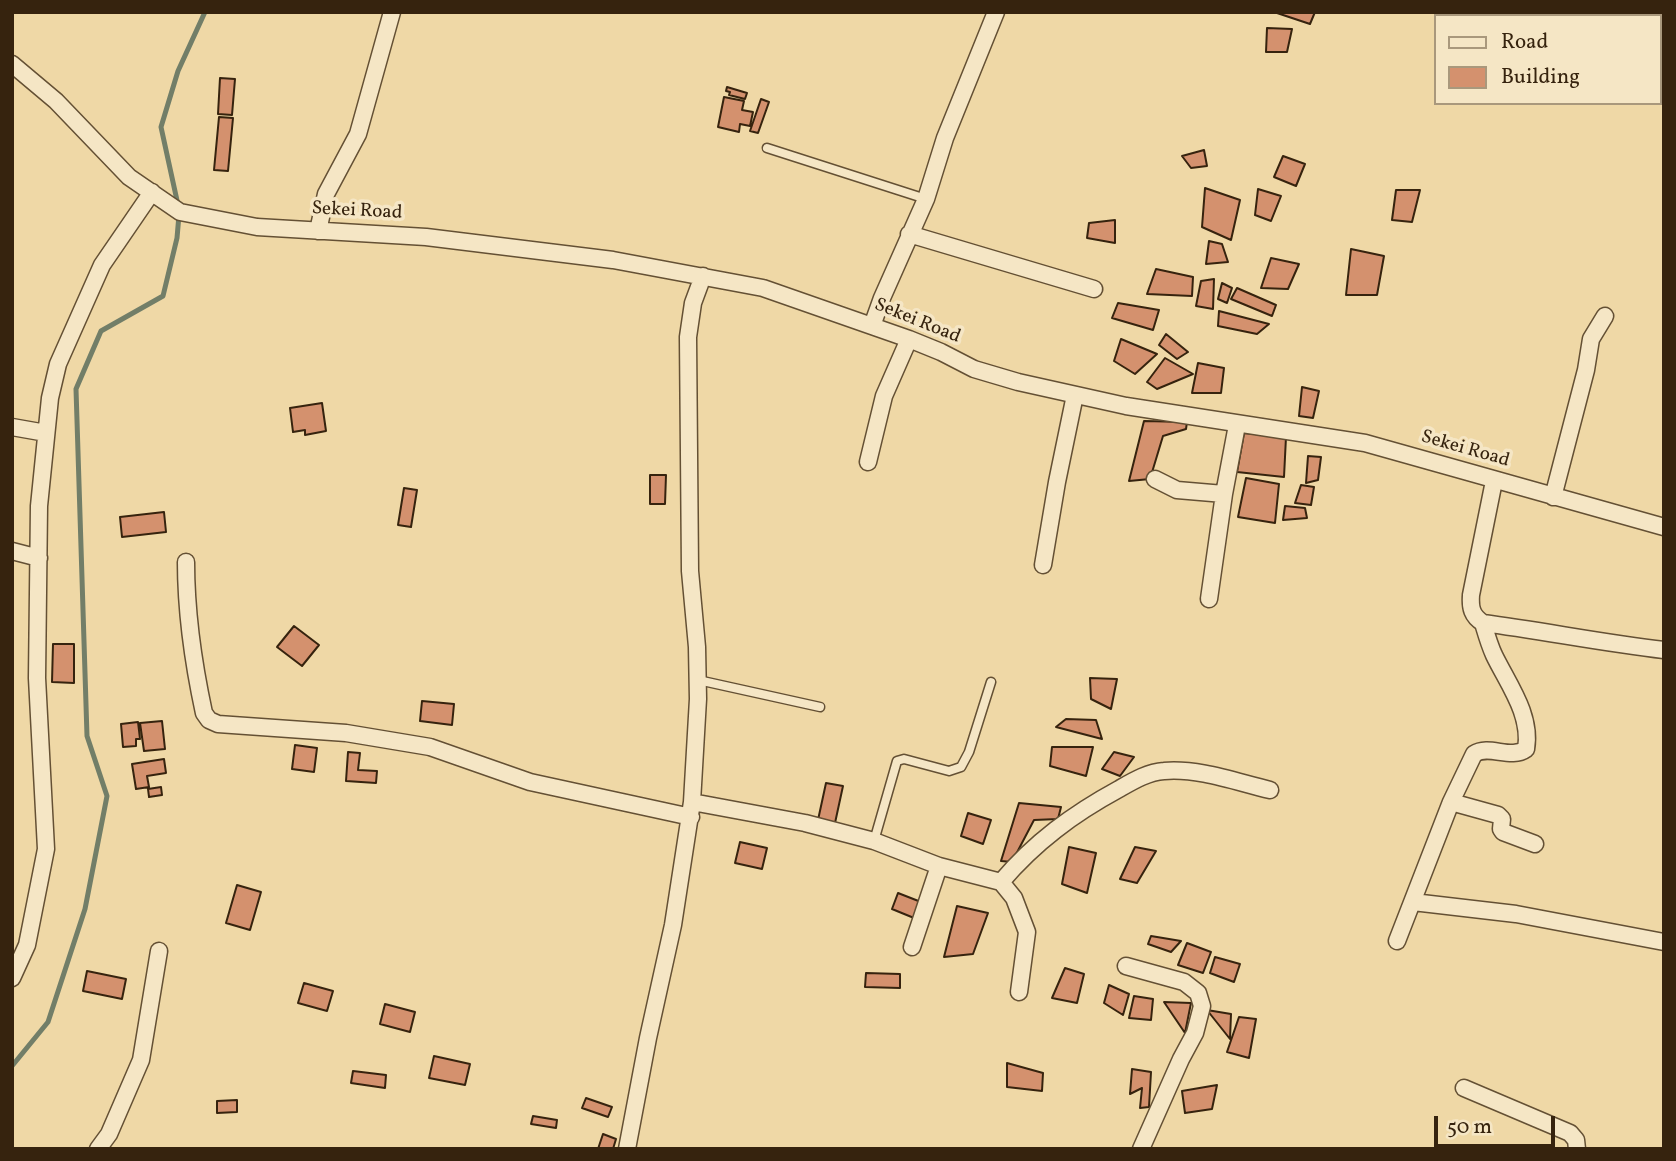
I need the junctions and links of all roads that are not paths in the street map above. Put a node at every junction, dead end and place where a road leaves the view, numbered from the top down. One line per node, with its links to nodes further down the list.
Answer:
1 (392, 12): 7 (street)
2 (996, 12): 6 (street)
3 (12, 64): 5 (street, Sekei Road)
4 (767, 148): 6 (lane)
5 (152, 192): 7 (street, Sekei Road); 17 (street)
6 (926, 199): 8 (street)
7 (318, 231): 9 (street, Sekei Road)
8 (909, 234): 10 (street); 12 (street)
9 (704, 276): 12 (street, Sekei Road); 31 (street)
10 (1094, 289)
11 (1605, 316): 22 (street)
12 (872, 326): 13 (street, Sekei Road)
13 (909, 339): 14 (street, Sekei Road); 18 (street)
14 (1075, 395): 15 (street, Sekei Road); 27 (street)
15 (1237, 425): 20 (street, Sekei Road); 21 (street)
16 (12, 427): 17 (street)
17 (46, 433): 25 (street)
18 (868, 462)
19 (1155, 479): 21 (street)
20 (1494, 481): 22 (street, Sekei Road); 29 (street)
21 (1224, 494): 28 (street)
22 (1553, 497): 23 (street, Sekei Road)
23 (1664, 527)
24 (12, 551): 25 (street)
25 (39, 558): 47 (street)
26 (186, 562): 36 (street)
27 (1043, 565)
28 (1209, 599)
29 (1483, 622): 30 (street); 35 (street)
30 (1664, 650)
31 (698, 680): 33 (lane); 36 (street)
32 (991, 682): 37 (lane)
33 (820, 707)
34 (1270, 790): 40 (street)
35 (1451, 802): 38 (street); 41 (street)
36 (691, 809): 37 (street); 51 (street)
37 (874, 841): 39 (street)
38 (1535, 844)
39 (939, 866): 40 (street); 44 (street)
40 (1001, 882): 48 (street)
41 (1413, 902): 42 (street); 43 (street)
42 (1397, 941)
43 (1664, 942)
44 (912, 947)
45 (159, 951): 50 (street)
46 (1126, 966): 52 (street)
47 (12, 978)
48 (1019, 992)
49 (1464, 1088): 53 (street)
50 (98, 1149)
51 (627, 1149)
52 (1141, 1149)
53 (1577, 1149)

